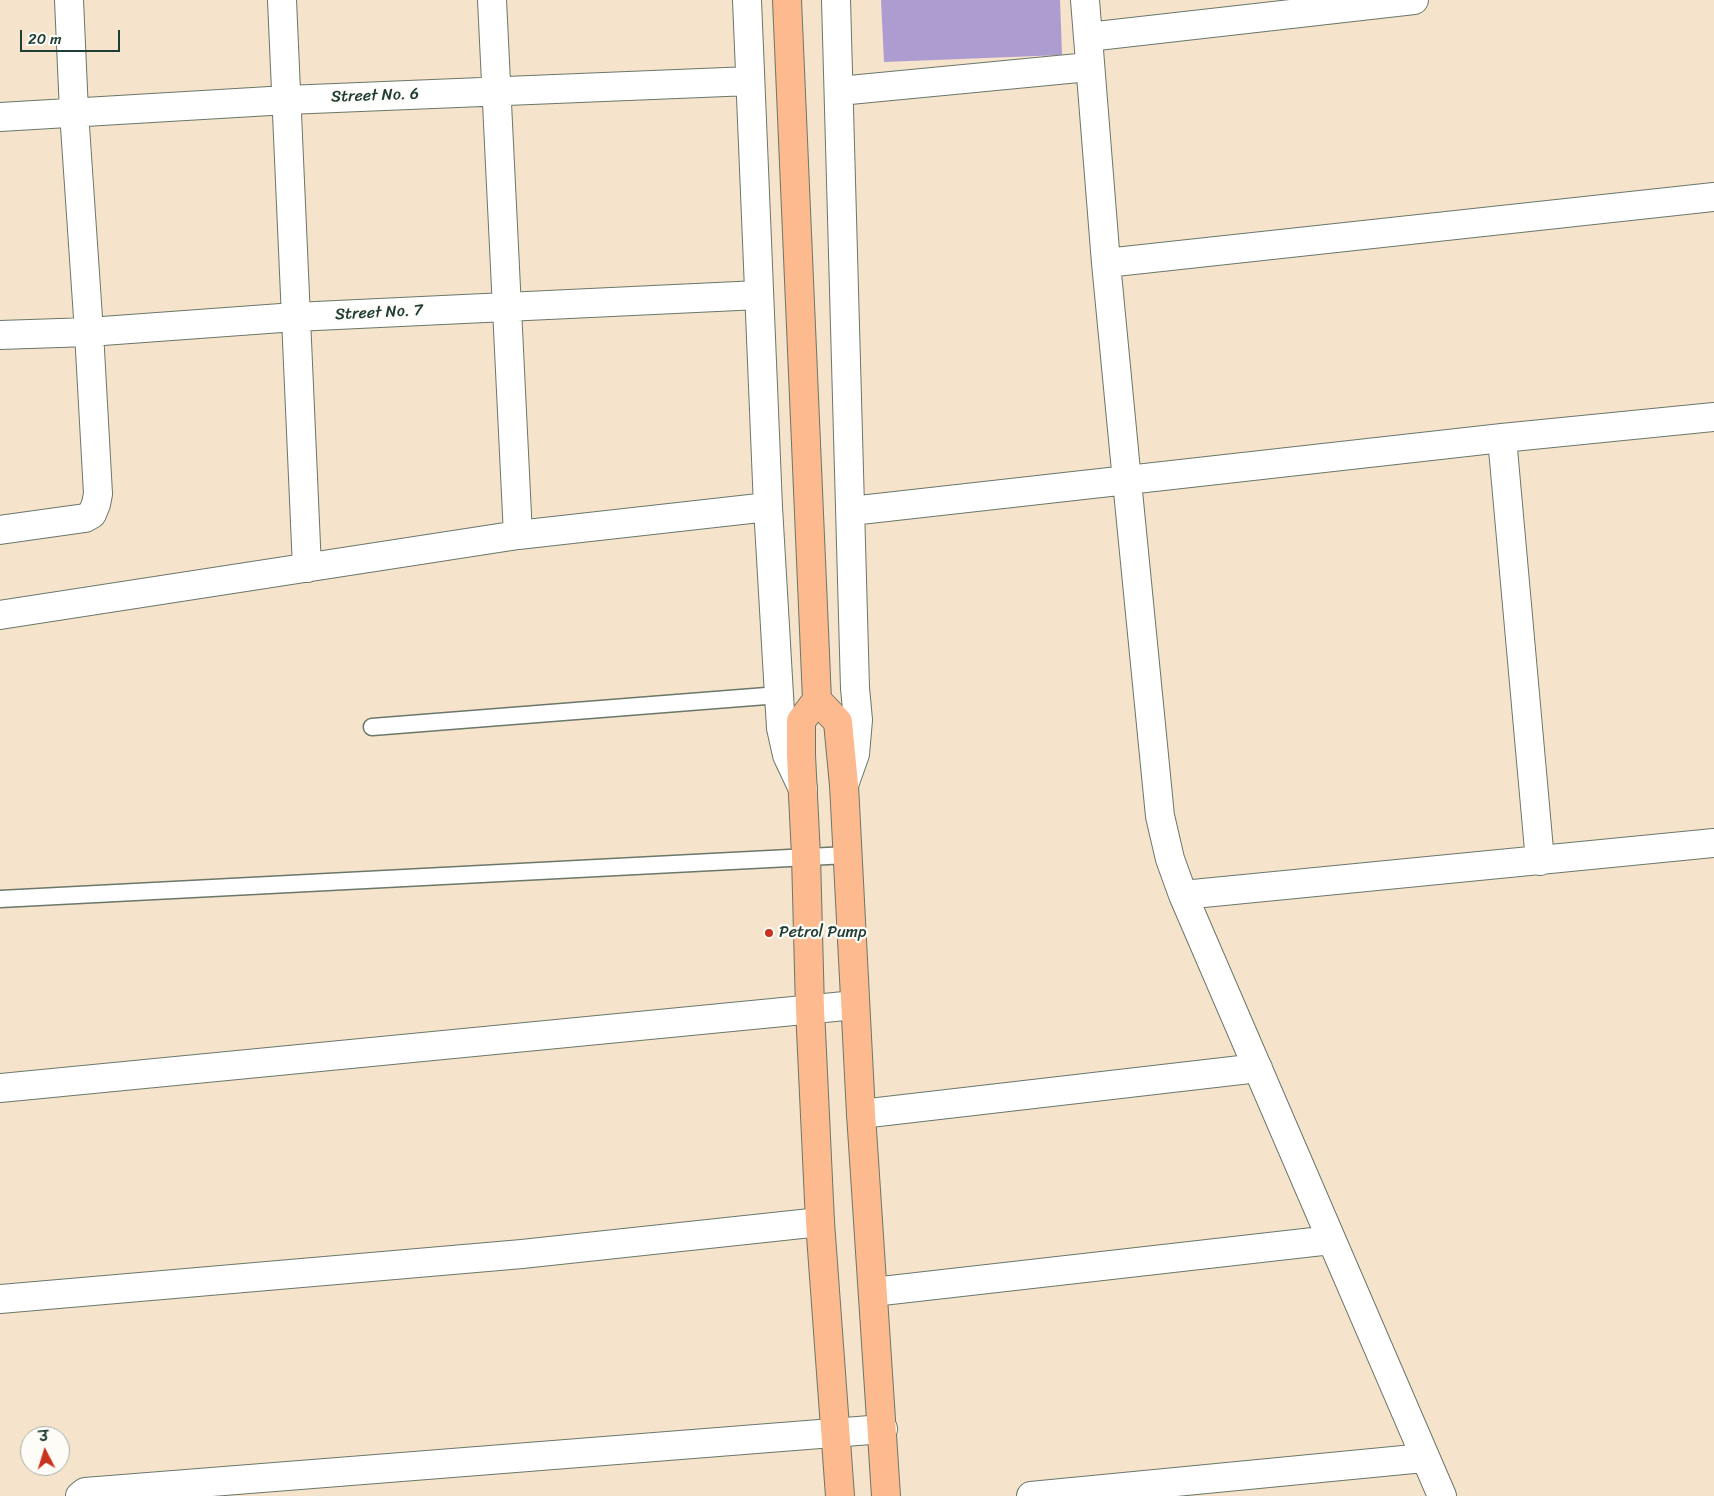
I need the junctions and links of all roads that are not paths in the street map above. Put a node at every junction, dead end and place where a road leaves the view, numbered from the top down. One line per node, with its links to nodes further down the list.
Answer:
1 (69, 0): 15 (street)
2 (282, 0): 14 (street)
3 (492, 0): 12 (street)
4 (747, 0): 11 (street)
5 (787, 0): 34 (main road)
6 (836, 0): 13 (street)
7 (1084, 0): 9 (street)
8 (1414, 0): 9 (street)
9 (1088, 37): 10 (street)
10 (1089, 67): 13 (street); 18 (street)
11 (750, 81): 12 (street, Street No. 6); 19 (street)
12 (497, 91): 14 (street, Street No. 6); 20 (street)
13 (839, 91): 28 (street)
14 (287, 100): 15 (street, Street No. 6); 21 (street)
15 (74, 112): 16 (street, Street No. 6); 22 (street)
16 (0, 117)
17 (1714, 197): 18 (street)
18 (1106, 263): 26 (street)
19 (759, 295): 20 (street, Street No. 7); 27 (street)
20 (507, 307): 21 (street, Street No. 7); 30 (street)
21 (295, 317): 22 (street, Street No. 7); 31 (street)
22 (89, 332): 23 (street, Street No. 7); 29 (street)
23 (0, 335)
24 (1714, 416): 25 (street)
25 (1502, 438): 26 (street); 41 (street)
26 (1127, 481): 28 (street); 42 (street)
27 (768, 508): 30 (street); 33 (street)
28 (851, 511): 36 (street)
29 (0, 530)
30 (518, 535): 31 (street)
31 (307, 568): 32 (street)
32 (0, 616)
33 (779, 696): 35 (lane); 37 (street)
34 (817, 700): 36 (main road); 37 (main road)
35 (372, 727)
36 (844, 785): 39 (main road)
37 (803, 789): 40 (main road)
38 (1714, 843): 41 (street)
39 (847, 854): 40 (lane); 44 (main road)
40 (806, 856): 43 (lane); 45 (main road)
41 (1540, 861): 42 (street)
42 (1183, 895): 46 (street)
43 (0, 899)
44 (855, 1005): 45 (street); 48 (main road)
45 (810, 1009): 47 (street); 49 (main road)
46 (1258, 1068): 48 (street); 50 (street)
47 (0, 1088)
48 (861, 1114): 51 (main road)
49 (820, 1222): 52 (street); 54 (main road)
50 (1331, 1240): 51 (street); 55 (street)
51 (873, 1292): 53 (main road)
52 (0, 1299)
53 (883, 1429): 54 (street); 58 (main road)
54 (836, 1433): 56 (street); 57 (main road)
55 (1424, 1458): 59 (street); 60 (street)
56 (80, 1496)
57 (840, 1496)
58 (886, 1496)
59 (1031, 1496)
60 (1442, 1496)

